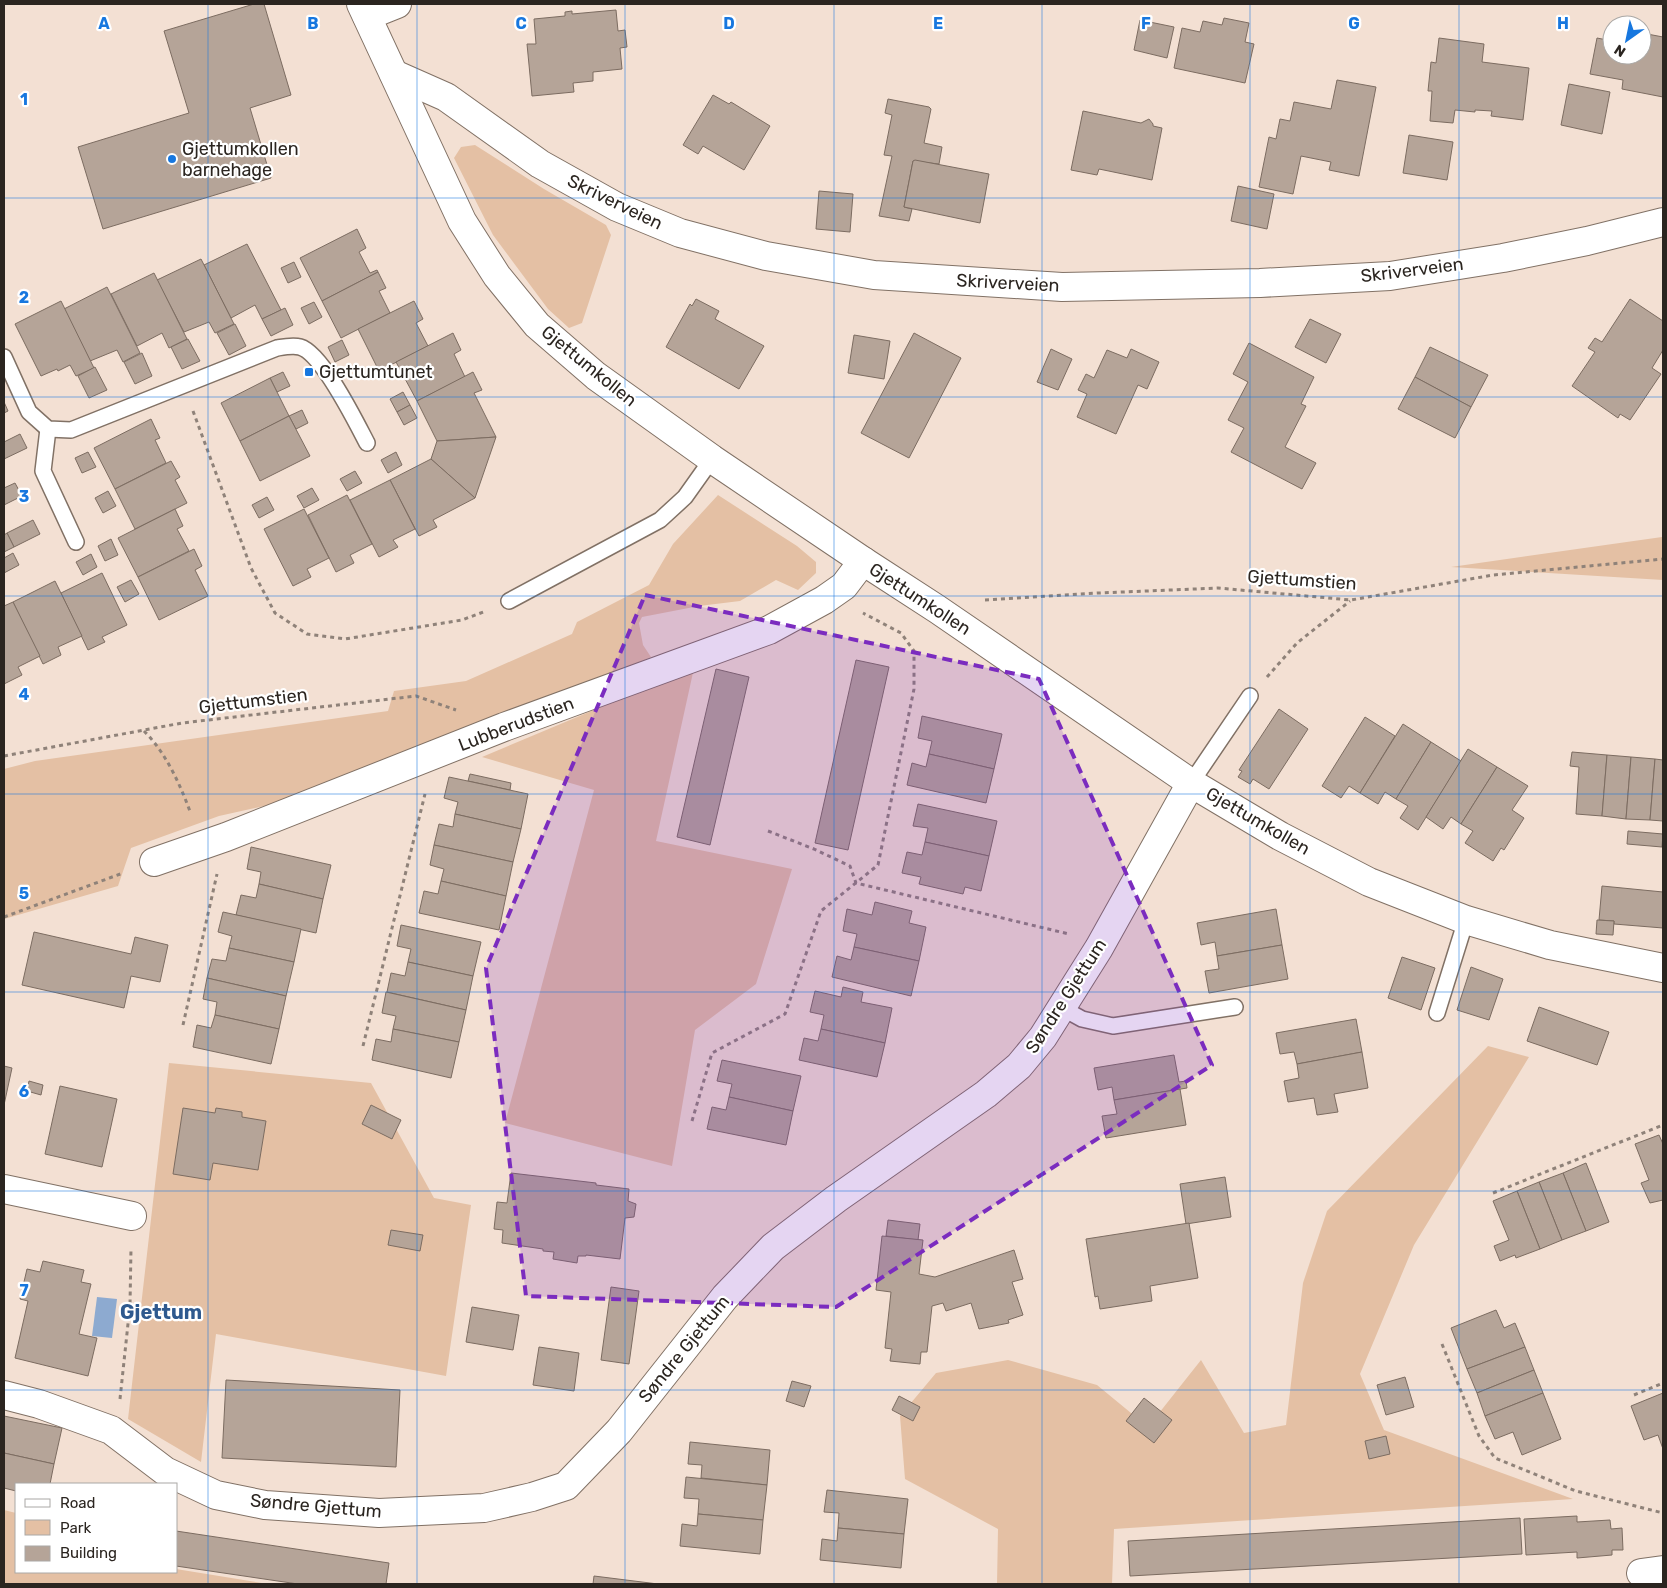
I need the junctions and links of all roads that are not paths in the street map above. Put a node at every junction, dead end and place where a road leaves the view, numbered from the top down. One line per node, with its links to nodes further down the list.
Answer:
1 (397, 4): 2 (street)
2 (364, 10): 3 (street, Gjettumkollen)
3 (394, 74): 4 (street, Skriverveien); 8 (street, Gjettumkollen)
4 (1663, 222)
5 (4, 357): 6 (lane)
6 (48, 429): 7 (lane); 9 (lane)
7 (367, 443)
8 (712, 459): 10 (street, Gjettumkollen); 11 (lane)
9 (76, 542)
10 (862, 561): 13 (street, Gjettumkollen); 14 (street, Lubberudstien)
11 (509, 601)
12 (1250, 696): 13 (lane)
13 (1191, 783): 15 (street, Gjettumkollen); 18 (street, Søndre Gjettum)
14 (154, 862)
15 (1466, 920): 16 (street, Gjettumkollen); 19 (lane)
16 (1663, 968)
17 (1235, 1007): 18 (lane)
18 (1062, 1008): 22 (street, Søndre Gjettum)
19 (1437, 1013)
20 (4, 1189): 21 (street)
21 (132, 1216)
22 (4, 1395)

